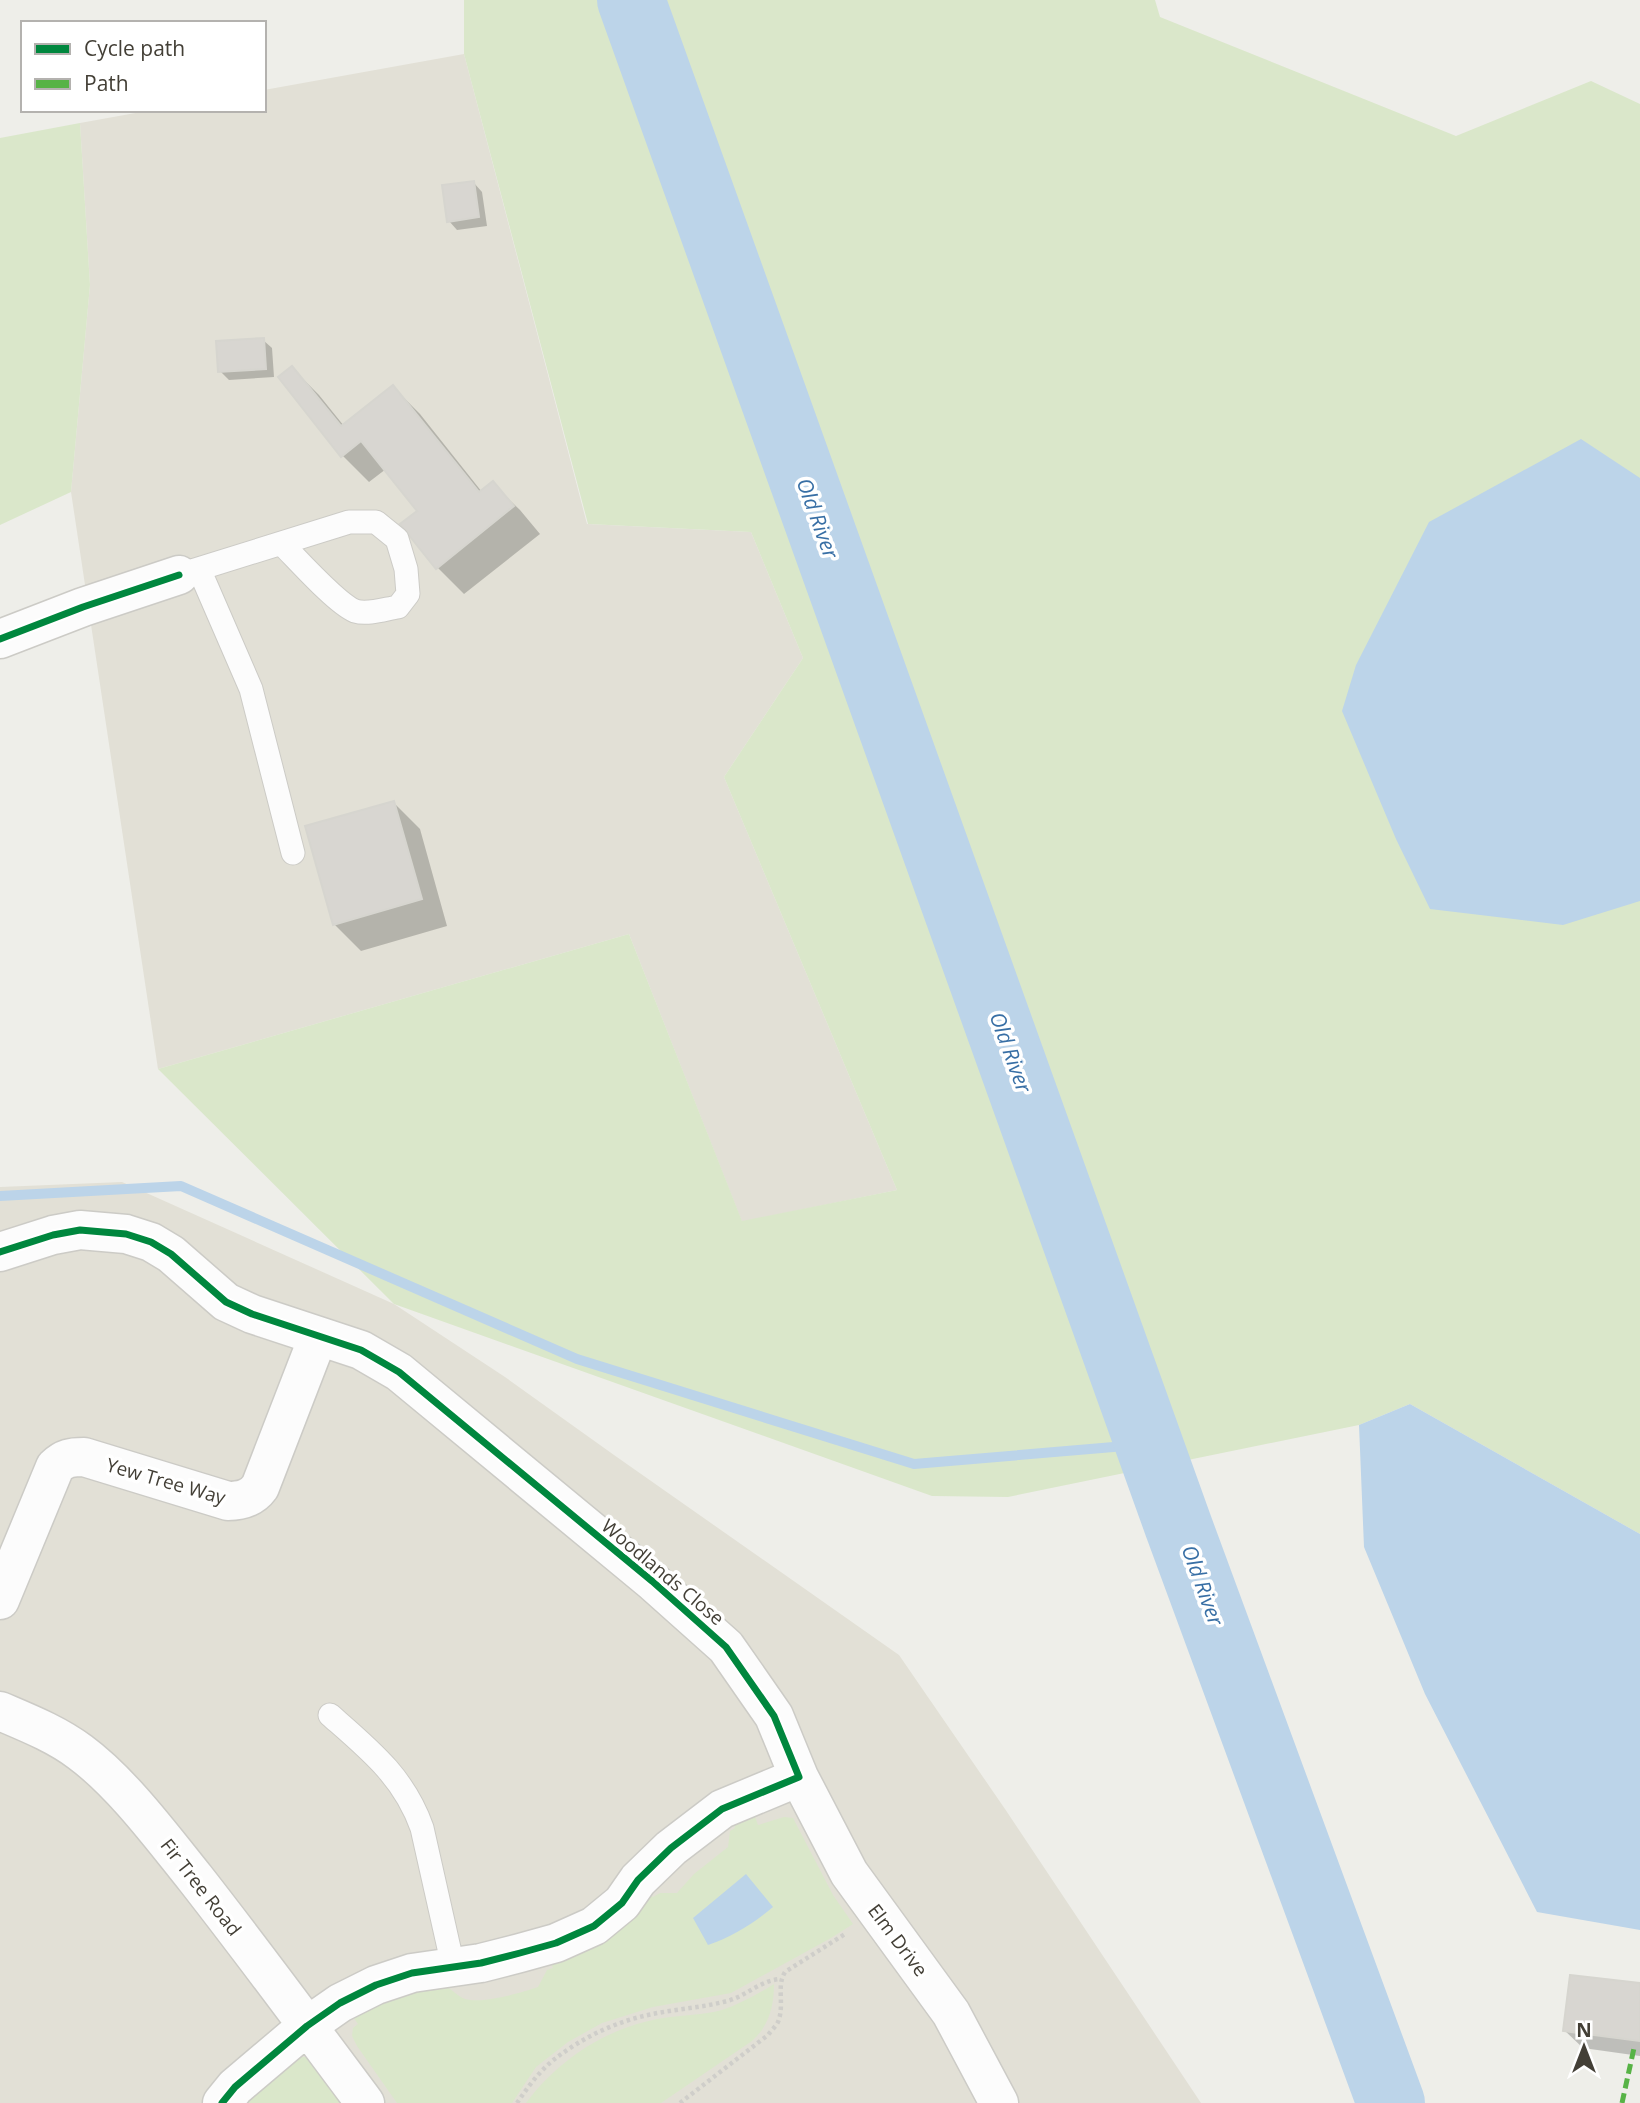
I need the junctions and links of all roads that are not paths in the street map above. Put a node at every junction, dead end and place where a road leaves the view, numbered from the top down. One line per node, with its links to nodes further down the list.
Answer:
1 (282, 544): 1 (lane); 2 (lane)
2 (189, 572): 3 (street); 4 (lane)
3 (0, 639)
4 (293, 853)
5 (0, 1252): 6 (street)
6 (318, 1337): 7 (street, Yew Tree Way); 10 (street, Woodlands Close)
7 (0, 1600)
8 (0, 1711): 12 (street, Fir Tree Road)
9 (330, 1715): 11 (lane)
10 (799, 1777): 11 (street); 15 (street, Elm Drive)
11 (453, 1966): 12 (street)
12 (307, 2026): 13 (street); 14 (street, Fir Tree Road)
13 (222, 2103)
14 (365, 2103)
15 (999, 2103)

